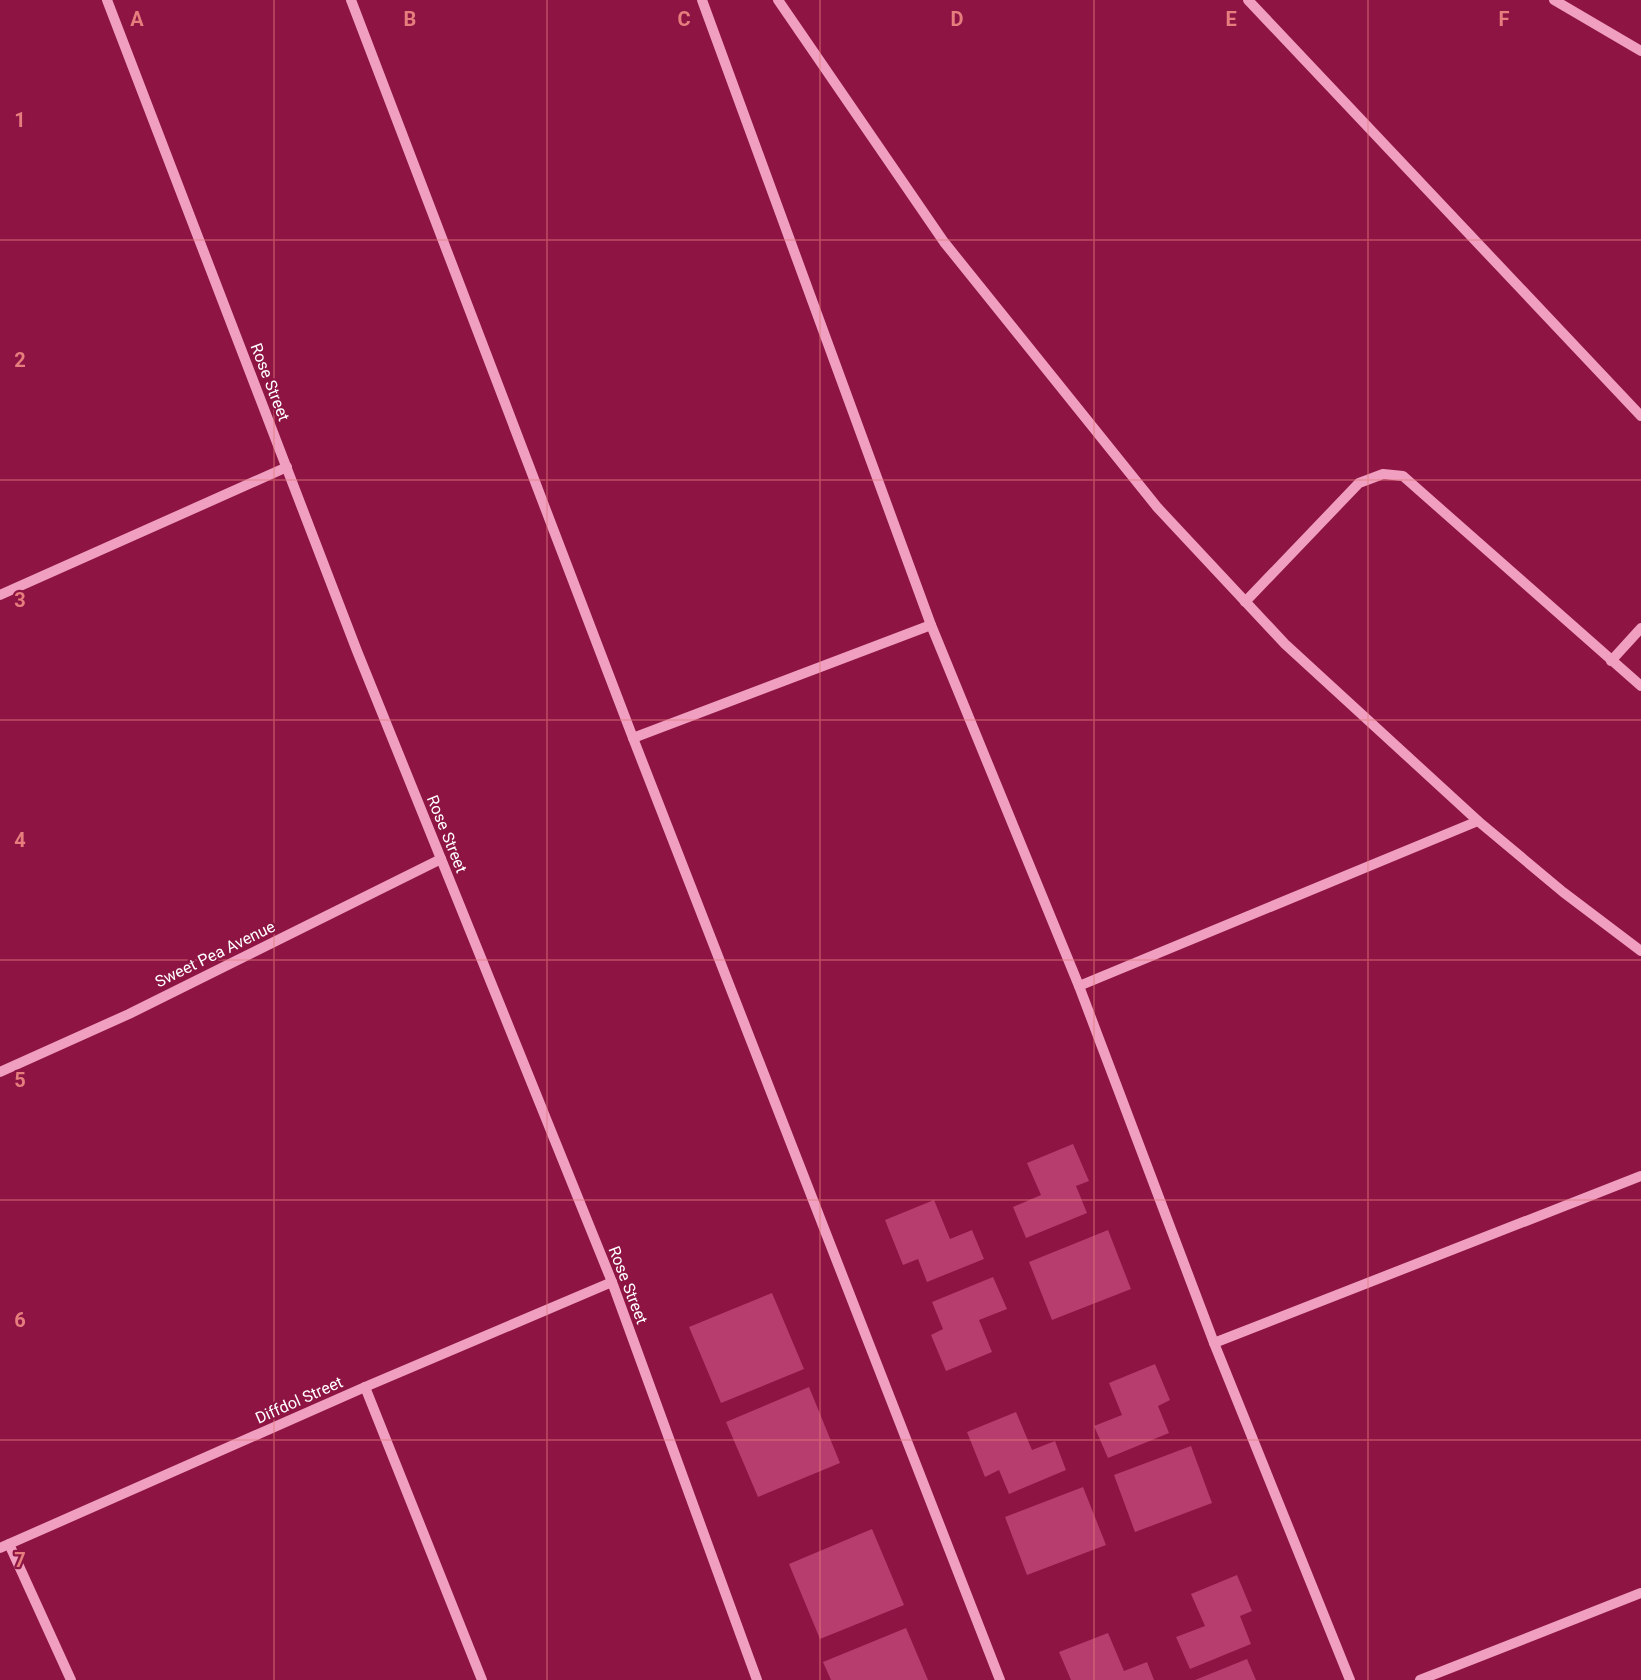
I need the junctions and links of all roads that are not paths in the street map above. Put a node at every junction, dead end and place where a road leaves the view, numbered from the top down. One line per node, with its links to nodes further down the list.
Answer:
1 (107, 0): 9 (street, Rose Street)
2 (351, 0): 16 (street)
3 (702, 0): 12 (street)
4 (778, 0): 11 (street)
5 (1248, 0): 8 (street)
6 (1554, 0): 7 (street)
7 (1641, 51)
8 (1641, 416)
9 (287, 467): 10 (street); 18 (street, Rose Street)
10 (0, 595)
11 (1245, 602): 14 (street); 17 (street)
12 (931, 625): 16 (street); 20 (street)
13 (1641, 628): 14 (street)
14 (1611, 661): 15 (street)
15 (1641, 686)
16 (633, 738): 31 (street)
17 (1478, 821): 19 (street); 20 (street)
18 (441, 859): 21 (street, Sweet Pea Avenue); 23 (street, Rose Street)
19 (1641, 951)
20 (1078, 986): 24 (street)
21 (0, 1072)
22 (1641, 1176): 24 (street)
23 (612, 1282): 25 (street, Diffdol Street); 30 (street, Rose Street)
24 (1214, 1343): 32 (street)
25 (365, 1387): 26 (street, Diffdol Street); 29 (street)
26 (4, 1546): 28 (street)
27 (1641, 1593): 33 (street)
28 (71, 1680)
29 (482, 1680)
30 (757, 1680)
31 (1000, 1680)
32 (1350, 1680)
33 (1420, 1680)

